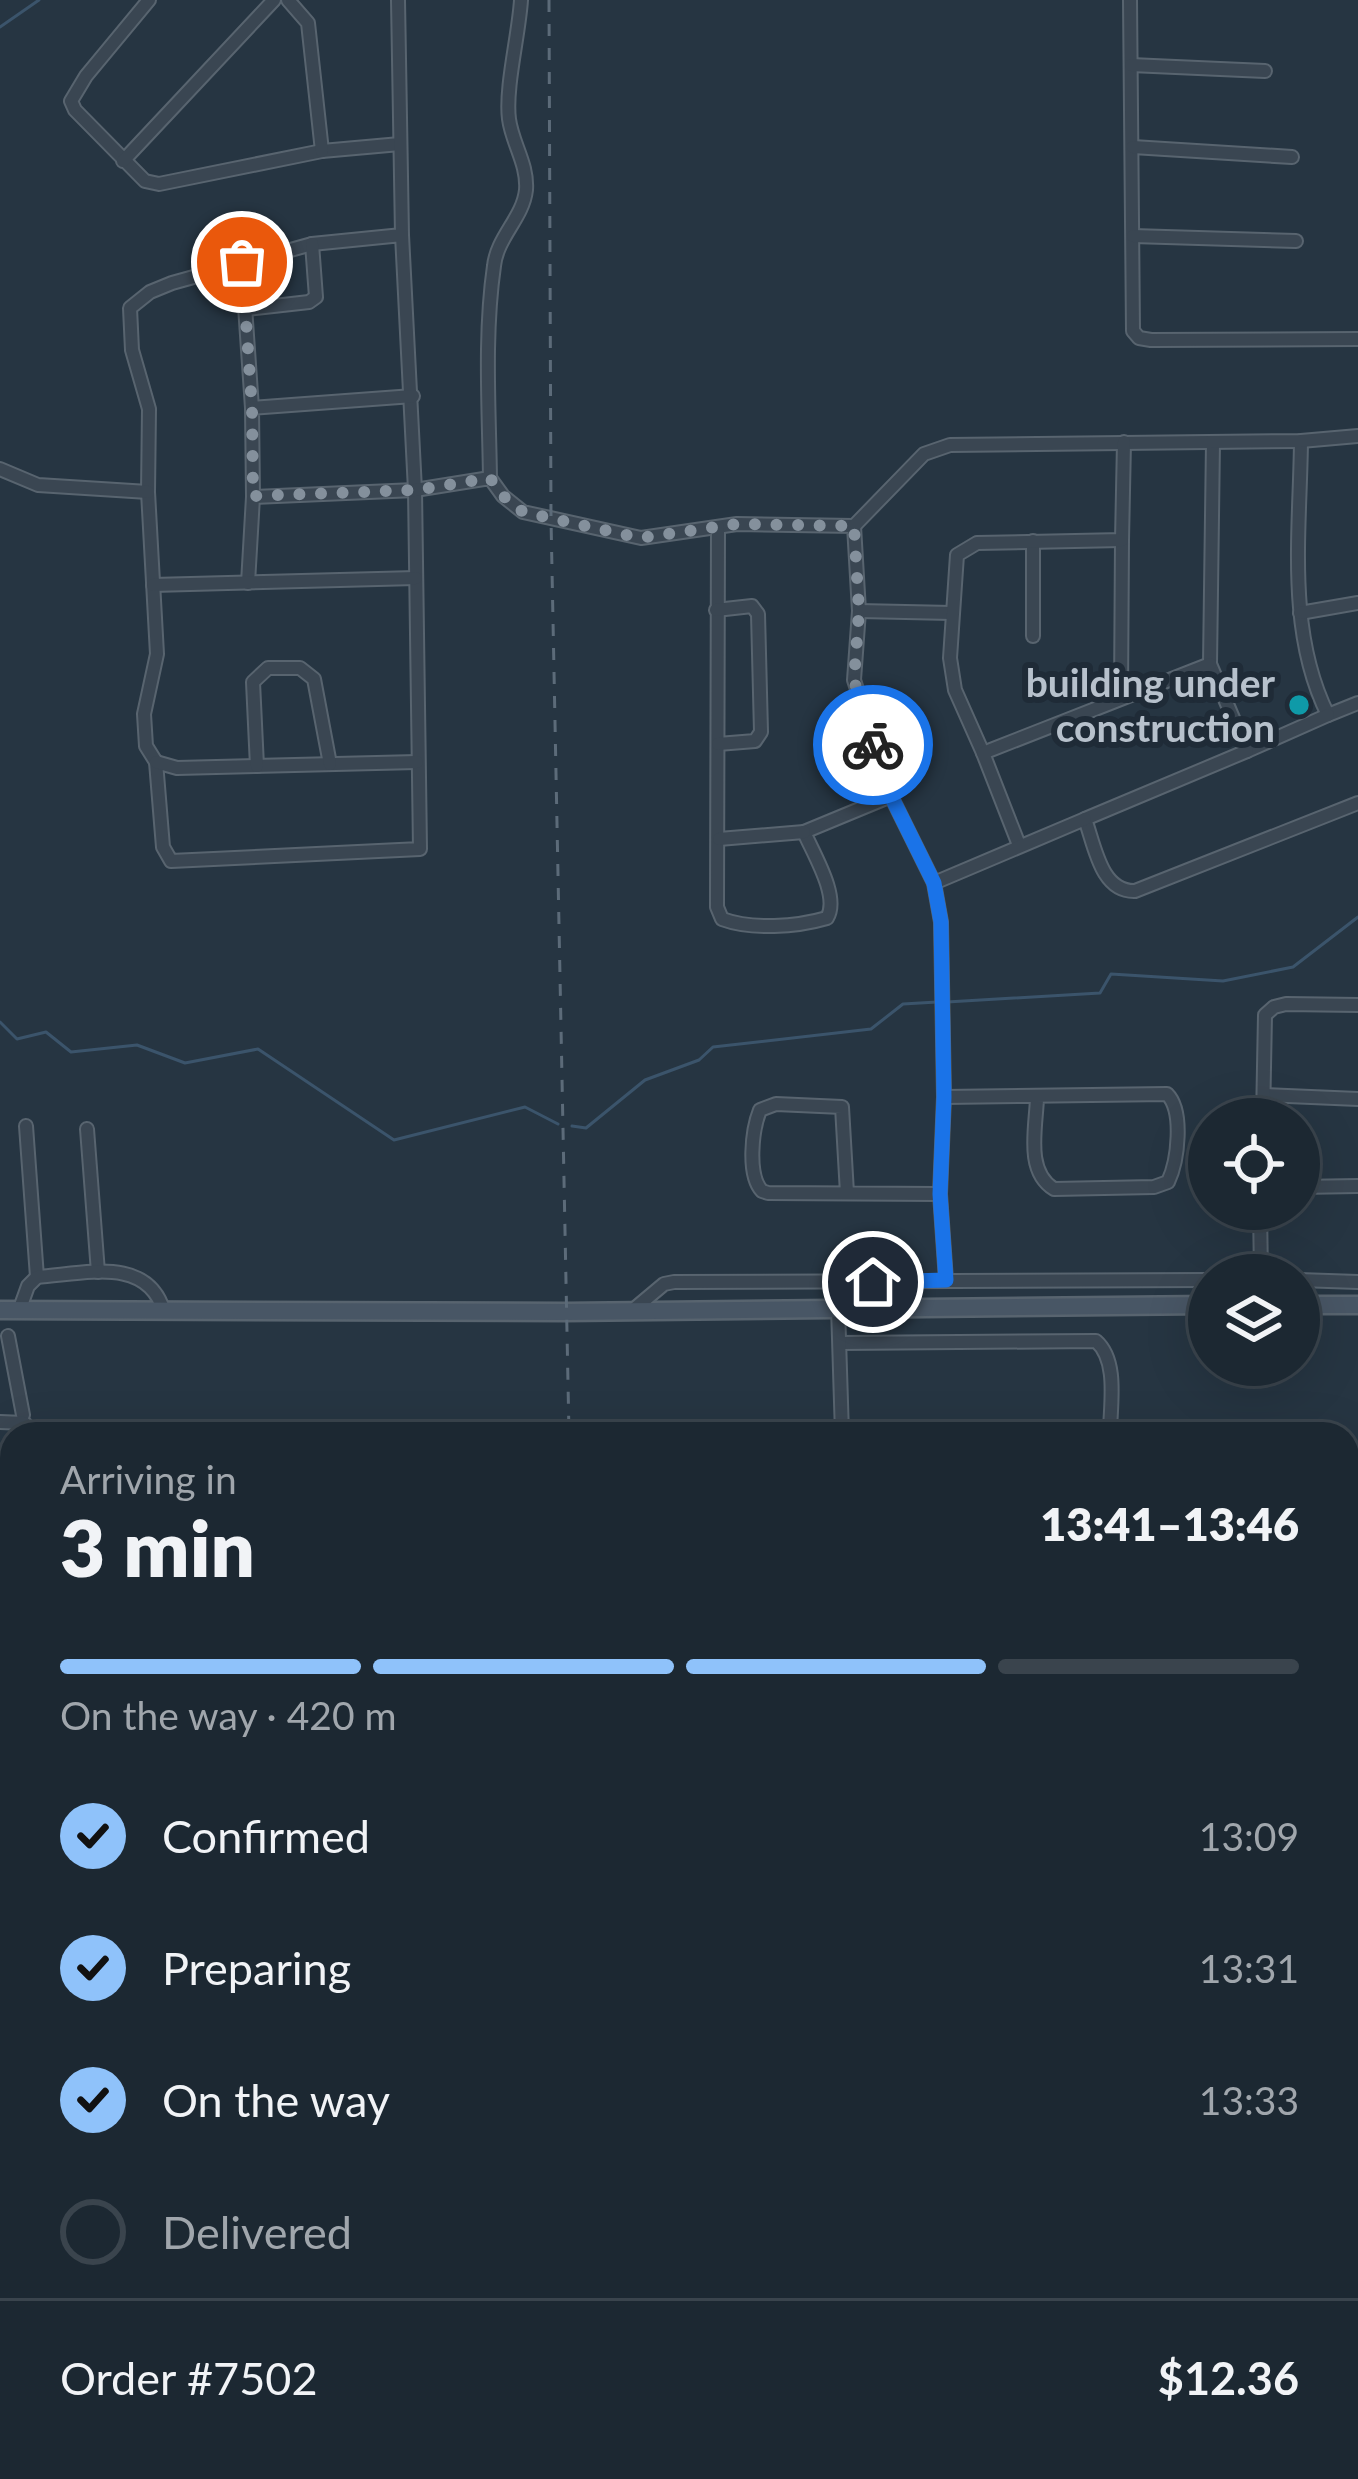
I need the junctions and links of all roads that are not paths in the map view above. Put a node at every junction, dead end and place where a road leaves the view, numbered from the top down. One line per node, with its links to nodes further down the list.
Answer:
1 (148, 0): 13 (street)
2 (274, 0): 13 (street)
3 (288, 0): 11 (street)
4 (398, 0): 9 (street)
5 (521, 0): 28 (street)
6 (1130, 0): 7 (street)
7 (1131, 64): 8 (street); 10 (street)
8 (1265, 71)
9 (400, 144): 11 (street); 14 (street)
10 (1133, 147): 12 (street); 15 (street)
11 (322, 151): 13 (street)
12 (1292, 157)
13 (123, 161)
14 (402, 235): 17 (street); 21 (street)
15 (1133, 236): 16 (street); 20 (street)
16 (1296, 241)
17 (312, 244): 18 (street); 19 (street)
18 (242, 262): 19 (street); 30 (street)
19 (247, 309): 22 (street)
20 (1358, 339)
21 (412, 396): 22 (street); 29 (street)
22 (252, 408): 31 (street)
23 (1358, 436): 24 (street)
24 (1301, 441): 26 (street); 43 (street)
25 (1124, 442): 26 (street); 32 (street); 34 (street)
26 (1213, 442): 45 (street)
27 (0, 469): 30 (street)
28 (490, 478): 29 (street); 33 (street)
29 (416, 490): 31 (street); 36 (street)
30 (148, 492): 38 (street)
31 (253, 496): 37 (street)
32 (854, 526): 33 (street); 41 (street)
33 (718, 527): 40 (street)
34 (1122, 540): 35 (street); 46 (street)
35 (1033, 541): 42 (street); 44 (street)
36 (416, 578): 37 (street); 53 (street)
37 (248, 583): 38 (street)
38 (153, 585): 52 (street)
39 (1358, 604): 43 (street)
40 (716, 610): 49 (street); 49 (street)
41 (859, 611): 42 (street); 58 (street)
42 (952, 613): 51 (street)
43 (1300, 613): 48 (street)
44 (1033, 636)
45 (1210, 664): 46 (street); 50 (street)
46 (1121, 696): 51 (street)
47 (1358, 703): 48 (street)
48 (1328, 715): 50 (street)
49 (718, 744): 62 (street)
50 (1246, 751): 60 (street)
51 (983, 753): 63 (street)
52 (156, 762): 56 (street); 57 (street)
53 (417, 762): 54 (street); 57 (street)
54 (330, 764): 55 (street); 55 (street)
55 (257, 766): 56 (street)
56 (177, 768): 57 (street)
57 (159, 784)
58 (891, 796): 61 (street); 64 (street)
59 (1358, 803): 60 (street)
60 (1085, 819): 63 (street)
61 (804, 832): 62 (street); 62 (street)
62 (719, 838)
63 (1019, 844): 64 (street)
64 (934, 883): 67 (street)
65 (1358, 1005): 66 (street)
66 (1264, 1095): 69 (street); 70 (street)
67 (944, 1097): 68 (street); 76 (street)
68 (1036, 1098): 68 (street)
69 (1264, 1098)
70 (1358, 1099)
71 (26, 1126): 78 (street)
72 (87, 1130): 77 (street)
73 (1358, 1186): 74 (street)
74 (1320, 1187)
75 (847, 1193): 75 (street); 76 (street)
76 (940, 1194): 79 (street)
77 (98, 1272): 78 (street); 92 (street)
78 (37, 1277): 91 (street)
79 (946, 1280): 81 (street); 83 (street)
80 (1188, 1280): 81 (street)
81 (1000, 1281): 85 (street)
82 (1320, 1281): 84 (street)
83 (873, 1282): 89 (street); 90 (street)
84 (1358, 1282)
85 (1018, 1304): 86 (street); 89 (street)
86 (1188, 1305)
87 (1320, 1305): 88 (street)
88 (1358, 1305)
89 (838, 1306): 90 (street); 94 (street)
90 (634, 1310): 92 (street)
91 (9, 1311): 92 (street)
92 (164, 1312)
93 (8, 1336): 95 (street)
94 (840, 1343): 96 (street); 97 (street)
95 (23, 1415)
96 (842, 1422)
97 (1110, 1422)

